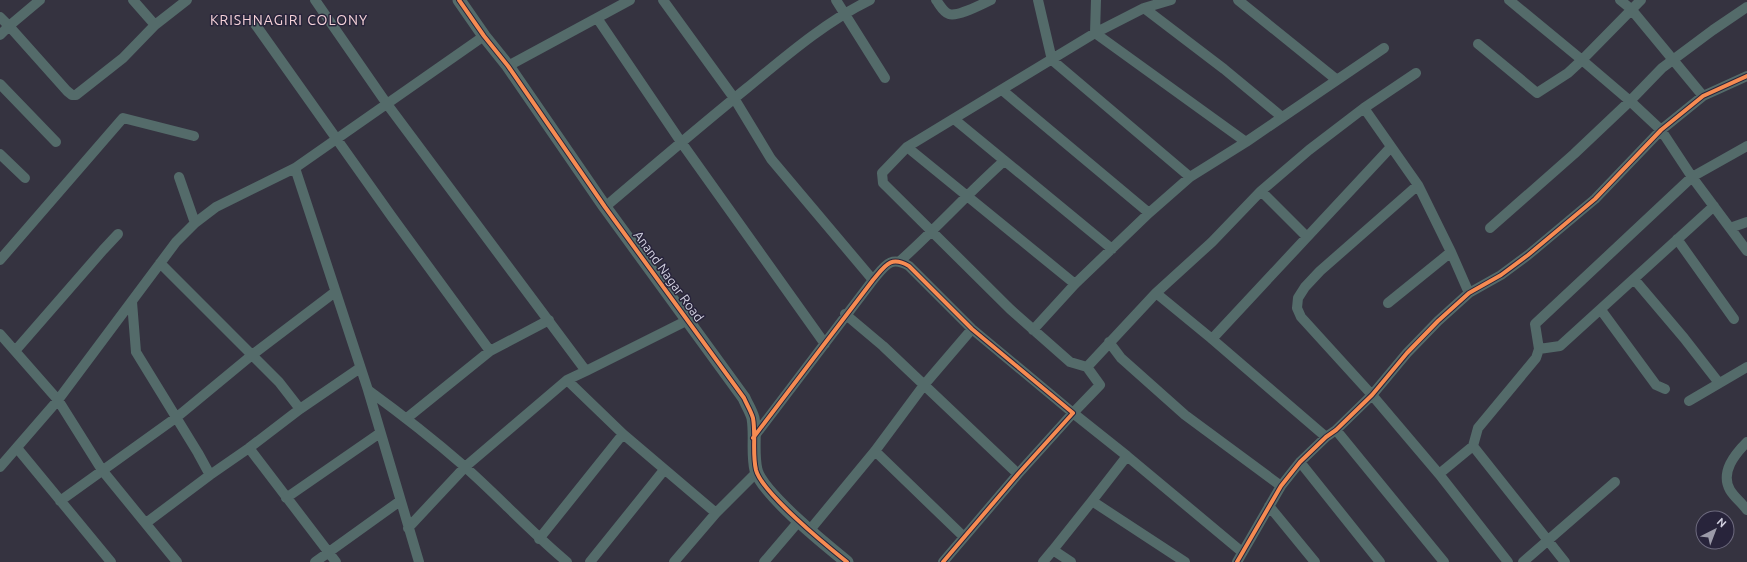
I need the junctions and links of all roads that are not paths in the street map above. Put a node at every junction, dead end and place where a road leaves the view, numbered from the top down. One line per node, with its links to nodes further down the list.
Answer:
1 (40, 0): 27 (street)
2 (133, 0): 26 (street)
3 (187, 0): 26 (street)
4 (315, 0): 46 (street)
5 (459, 0): 30 (street, Anand Nagar Road)
6 (630, 0): 24 (street)
7 (663, 0): 44 (street)
8 (836, 0): 22 (street)
9 (870, 0): 22 (street)
10 (936, 0): 11 (street)
11 (991, 0)
12 (1038, 0): 33 (street)
13 (1096, 0): 28 (street)
14 (1171, 0): 20 (street)
15 (1238, 0): 40 (street)
16 (1509, 0): 34 (street)
17 (1620, 0): 21 (street)
18 (1641, 0): 21 (street)
19 (1747, 7): 35 (street)
20 (1144, 8): 28 (street); 48 (street)
21 (1631, 9): 34 (street); 35 (street)
22 (844, 13): 39 (street); 44 (street)
23 (0, 18): 27 (street)
24 (597, 18): 36 (street); 54 (street)
25 (255, 24): 52 (street)
26 (155, 25): 27 (street)
27 (10, 26): 29 (street)
28 (1095, 33): 33 (street); 55 (street)
29 (0, 35)
30 (484, 36): 36 (street, Anand Nagar Road); 46 (street)
31 (1478, 44): 34 (street)
32 (1384, 48): 40 (street)
33 (1052, 60): 42 (street); 63 (street)
34 (1582, 60): 45 (street)
35 (1673, 60): 43 (street); 45 (street)
36 (508, 66): 70 (street, Anand Nagar Road)
37 (1416, 73): 47 (street)
38 (1747, 76): 43 (street)
39 (885, 78)
40 (1337, 80): 48 (street)
41 (0, 84): 53 (street)
42 (1002, 90): 49 (street); 71 (street)
43 (1703, 96): 50 (street)
44 (734, 98): 54 (street); 87 (street)
45 (1630, 101): 50 (street); 74 (street)
46 (387, 104): 52 (street); 97 (street)
47 (1364, 108): 58 (street); 67 (street)
48 (1282, 117): 55 (street)
49 (954, 119): 57 (street); 60 (street)
50 (1661, 130): 64 (street); 91 (street)
51 (194, 136): 83 (street)
52 (337, 139): 61 (street); 107 (street)
53 (56, 142)
54 (681, 142): 70 (street); 104 (street)
55 (1246, 142): 63 (street)
56 (1747, 146): 64 (street)
57 (908, 147): 68 (street); 76 (street)
58 (1391, 147): 66 (street); 78 (street)
59 (0, 154): 65 (street)
60 (1004, 161): 68 (street); 80 (street)
61 (295, 168): 73 (street); 89 (street)
62 (179, 177): 73 (street)
63 (1190, 177): 71 (street)
64 (1692, 177): 69 (street); 105 (street)
65 (25, 178)
66 (1418, 185): 82 (street); 118 (street)
67 (1261, 191): 78 (street); 90 (street)
68 (966, 195): 76 (street); 88 (street)
69 (1714, 206): 75 (street); 79 (street)
70 (605, 207): 98 (street, Anand Nagar Road)
71 (1149, 213): 80 (street)
72 (1747, 222): 75 (street)
73 (195, 224): 85 (street)
74 (1490, 228)
75 (1730, 228): 81 (street)
76 (932, 232): 84 (street); 100 (street)
77 (118, 234): 106 (street)
78 (1307, 237): 102 (street)
79 (1677, 238): 86 (street); 96 (street)
80 (1112, 249): 88 (street)
81 (1747, 251)
82 (1451, 252): 91 (street); 93 (street)
83 (0, 260)
84 (900, 261): 87 (street); 99 (street)
85 (160, 263): 92 (street); 108 (street)
86 (1634, 279): 94 (street); 114 (street)
87 (873, 280): 95 (street)
88 (1075, 284): 100 (street)
89 (335, 292): 108 (street); 111 (street)
90 (1156, 293): 102 (street); 103 (street)
91 (1469, 293): 118 (street)
92 (132, 302): 119 (street); 123 (street)
93 (1388, 303)
94 (1600, 310): 105 (street); 116 (street)
95 (845, 314): 104 (street); 115 (street)
96 (1734, 319)
97 (549, 320): 107 (street); 112 (street)
98 (688, 320): 112 (street); 129 (street, Anand Nagar Road)
99 (972, 329): 115 (street); 122 (street)
100 (1033, 330): 109 (street)
101 (0, 334): 106 (street)
102 (1212, 339): 128 (street)
103 (1109, 342): 109 (street); 146 (street)
104 (825, 344): 129 (street)
105 (1540, 349): 131 (street)
106 (15, 351): 119 (street)
107 (490, 351): 124 (street)
108 (252, 355): 121 (street); 123 (street)
109 (1087, 367): 122 (street)
110 (1747, 367): 114 (street)
111 (360, 368): 117 (street); 121 (street)
112 (586, 370): 113 (street)
113 (567, 380): 127 (street); 138 (street)
114 (1719, 383): 120 (street)
115 (924, 385): 134 (street); 142 (street)
116 (1665, 389)
117 (368, 390): 124 (street); 126 (street)
118 (1372, 395): 125 (street); 143 (street)
119 (58, 400): 132 (street); 139 (street)
120 (1689, 401)
121 (300, 409): 133 (street)
122 (1073, 413): 135 (street); 142 (street)
123 (177, 417): 139 (street); 144 (street)
124 (407, 418): 138 (street)
125 (1336, 430): 128 (street); 180 (street)
126 (380, 433): 147 (street); 149 (street)
127 (623, 434): 140 (street); 159 (street)
128 (1326, 437): 137 (street)
129 (753, 438): 141 (street, Anand Nagar Road)
130 (1747, 442): 152 (street)
131 (1473, 446): 143 (street); 160 (street)
132 (17, 448): 136 (street); 148 (street)
133 (248, 448): 144 (street); 147 (street)
134 (875, 451): 157 (street); 158 (street)
135 (1127, 456): 150 (street); 163 (street)
136 (2, 461)
137 (1300, 462): 146 (street); 179 (street)
138 (465, 467): 156 (street); 159 (street)
139 (102, 470): 148 (street); 155 (street)
140 (664, 470): 153 (street); 171 (street)
141 (757, 472): 153 (street); 154 (street, Anand Nagar Road)
142 (1018, 474): 158 (street)
143 (1439, 474): 181 (street)
144 (210, 475): 155 (street)
145 (1615, 482): 160 (street)
146 (1280, 486): 151 (street)
147 (286, 498): 162 (street)
148 (60, 501): 165 (street)
149 (400, 501): 156 (street); 162 (street)
150 (1092, 501): 161 (street); 177 (street)
151 (1269, 506): 163 (street); 178 (street)
152 (1747, 510)
153 (716, 513): 172 (street)
154 (798, 521): 157 (street, Anand Nagar Road); 173 (street)
155 (146, 523): 166 (street)
156 (408, 528): 169 (street)
157 (808, 531): 164 (street, Anand Nagar Road)
158 (964, 537): 174 (street)
159 (539, 539): 170 (street)
160 (1548, 541): 182 (street); 183 (street)
161 (1053, 550): 175 (street); 176 (street)
162 (328, 551): 167 (street); 168 (street)
163 (1241, 559)
164 (843, 561)
165 (111, 562)
166 (177, 562)
167 (314, 562)
168 (336, 562)
169 (419, 562)
170 (567, 562)
171 (590, 562)
172 (674, 562)
173 (764, 562)
174 (943, 562)
175 (1043, 562)
176 (1071, 562)
177 (1185, 562)
178 (1315, 562)
179 (1380, 562)
180 (1444, 562)
181 (1508, 562)
182 (1523, 562)
183 (1565, 562)

